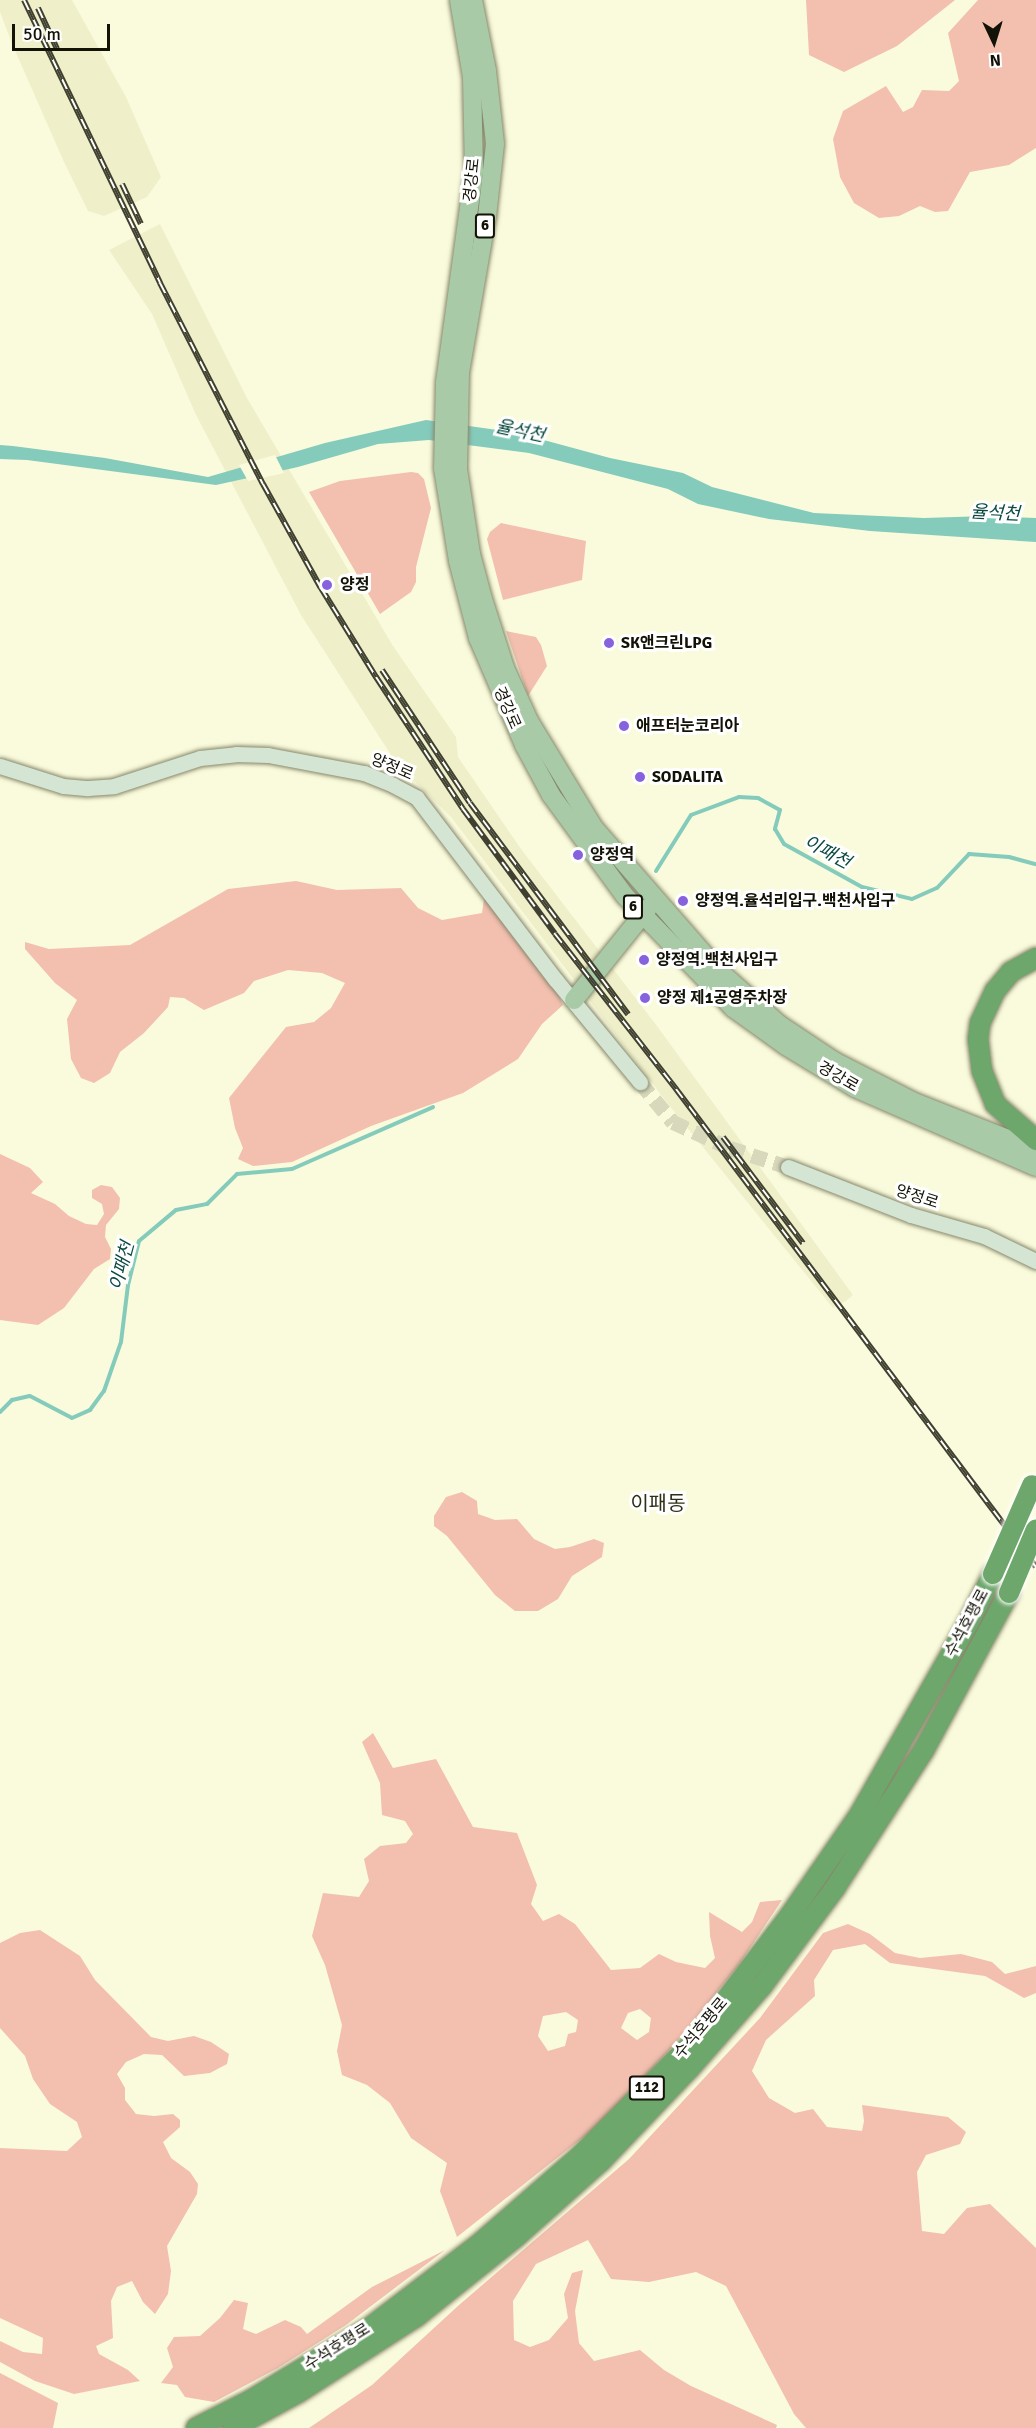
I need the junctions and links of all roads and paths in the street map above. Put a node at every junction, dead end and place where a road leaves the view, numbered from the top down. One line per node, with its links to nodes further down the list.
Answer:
1 (459, 0): 3 (main road, 경강로 / 6)
2 (473, 0): 3 (main road, 경강로 / 6)
3 (450, 420): 4 (main road, 경강로 / 6)
4 (454, 472): 6 (main road, 경강로 / 6); 7 (main road, 경강로 / 6)
5 (0, 766): 9 (main road, 양정로)
6 (654, 900): 7 (main road); 12 (main road, 경강로 / 6)
7 (641, 916): 9 (main road); 14 (main road, 경강로 / 6)
8 (1036, 958): 11 (highway)
9 (574, 1000): 10 (main road, 양정로)
10 (640, 1082)
11 (1036, 1140)
12 (1036, 1150)
13 (788, 1167): 15 (main road, 양정로)
14 (1036, 1167)
15 (1036, 1261)
16 (1034, 1480): 20 (highway, 수석호평로 / 112, bridge)
17 (1036, 1529): 19 (highway, 수석호평로 / 112, bridge)
18 (1036, 1556): 19 (highway, bridge)
19 (1010, 1593): 21 (highway, 수석호평로 / 112)
20 (196, 2428)
21 (233, 2428)

